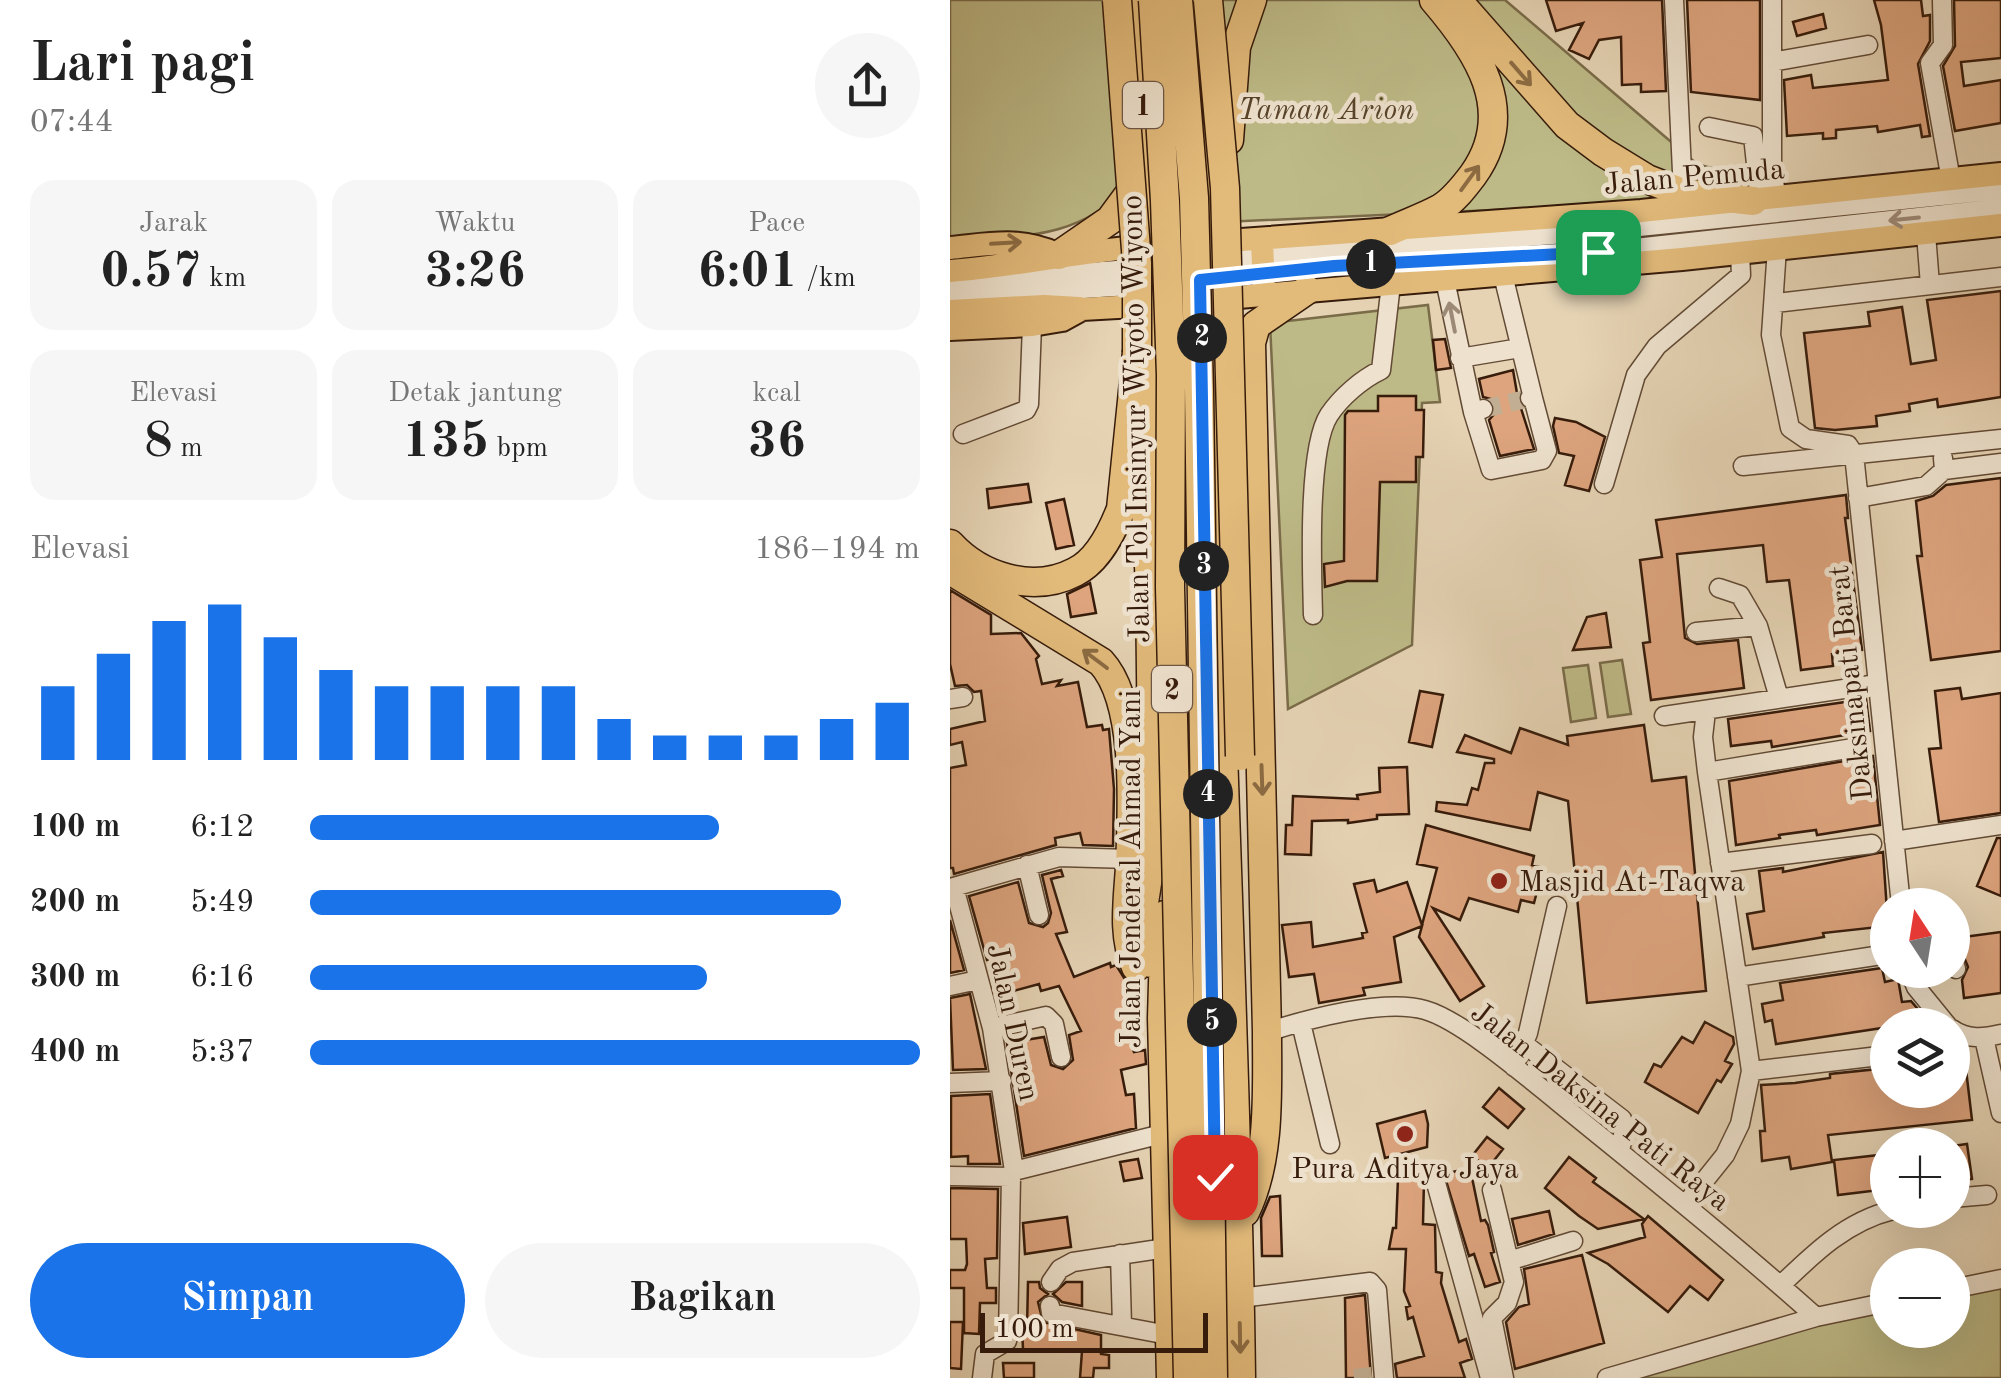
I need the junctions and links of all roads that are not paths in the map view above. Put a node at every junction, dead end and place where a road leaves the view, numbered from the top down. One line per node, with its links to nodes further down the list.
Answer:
1 (1116, 0): 49 (highway, bridge)
2 (1135, 0): 16 (highway, Jalan Jenderal Ahmad Yani / 1)
3 (1153, 0): 34 (street); 131 (highway, Jalan Tol Insinyur Wiyoto Wiyono / 2, bridge)
4 (1179, 0): 32 (street); 132 (highway, Jalan Tol Insinyur Wiyoto Wiyono / 2, bridge)
5 (1199, 0): 32 (highway, 1)
6 (1208, 0): 19 (highway, bridge)
7 (1252, 0): 19 (highway, bridge)
8 (1434, 0): 25 (highway, one-way to 8)
9 (1457, 0): 21 (highway, one-way to 21)
10 (1674, 0): 21 (street)
11 (1772, 0): 14 (street)
12 (1942, 0): 17 (street)
13 (1868, 45): 14 (street)
14 (1772, 62): 22 (street)
15 (1710, 127): 22 (street)
16 (1147, 169): 30 (highway); 34 (highway, Jalan Jenderal Ahmad Yani / 1)
17 (1950, 173): 18 (main road, Jalan Pemuda); 22 (main road, Jalan Pemuda)
18 (2001, 174)
19 (1226, 188): 102 (highway, bridge)
20 (2001, 190): 31 (street)
21 (1683, 193): 22 (highway)
22 (1764, 200): 25 (main road, Jalan Pemuda)
23 (2001, 208): 31 (street, one-way to 31)
24 (2001, 225): 26 (main road, Jalan Pemuda)
25 (1390, 231): 31 (main road, Jalan Pemuda)
26 (1926, 234): 28 (main road, Jalan Pemuda); 40 (street)
27 (950, 248): 30 (main road, one-way to 30)
28 (1777, 248): 29 (main road, Jalan Pemuda); 43 (street)
29 (1740, 252): 35 (main road, Jalan Pemuda); 58 (street)
30 (1060, 255): 33 (main road); 34 (main road)
31 (1263, 266): 32 (main road, Jalan Pemuda); 32 (main road, Jalan Pemuda); 41 (main road, Jalan Pemuda)
32 (1209, 270): 34 (main road); 34 (main road); 102 (highway, 1); 132 (street)
33 (950, 271)
34 (1161, 275): 38 (street); 42 (street); 44 (main road); 86 (highway, Jalan Jenderal Ahmad Yani / 1); 131 (street)
35 (1503, 275): 37 (main road, Jalan Pemuda); 48 (street)
36 (2001, 278): 40 (street)
37 (1445, 280): 39 (main road, Jalan Pemuda); 50 (street, one-way to 37)
38 (950, 282)
39 (1391, 284): 41 (main road, Jalan Pemuda); 62 (street)
40 (1930, 285): 43 (street)
41 (1307, 290): 90 (highway, one-way to 90)
42 (950, 298)
43 (1776, 303): 54 (street)
44 (1082, 309): 45 (main road); 46 (main road)
45 (950, 311)
46 (1032, 325): 47 (main road); 51 (street)
47 (950, 329)
48 (1520, 348): 50 (street); 50 (street)
49 (1137, 352): 60 (highway); 74 (highway)
50 (1460, 358)
51 (963, 434)
52 (2001, 439): 53 (street)
53 (1942, 446): 54 (street); 57 (street)
54 (1854, 454): 56 (street); 59 (street, Daksinapati Barat)
55 (2001, 463): 57 (street)
56 (1743, 466)
57 (1944, 470): 59 (street)
58 (1604, 484)
59 (1858, 498): 65 (street, Daksinapati Barat)
60 (953, 563): 74 (highway, one-way to 60)
61 (1719, 588): 63 (street)
62 (1313, 614)
63 (1758, 626): 64 (street); 66 (street)
64 (1696, 632)
65 (1877, 684): 66 (street); 72 (street, Daksinapati Barat)
66 (1779, 698): 67 (street)
67 (1706, 711): 68 (street); 70 (street)
68 (1664, 716)
69 (1859, 748): 70 (street)
70 (1707, 772): 75 (street)
71 (2001, 824): 72 (street)
72 (1894, 841): 78 (street, Daksinapati Barat)
73 (1872, 844): 75 (street)
74 (1142, 851): 76 (street); 86 (highway)
75 (1720, 863): 82 (street)
76 (1027, 865): 77 (street); 80 (street)
77 (952, 888): 83 (street, Jalan Duren)
78 (1900, 888)
79 (1557, 906): 92 (street)
80 (1040, 915)
81 (1870, 957): 82 (street)
82 (1737, 977): 97 (street)
83 (978, 980): 84 (street); 89 (street, Jalan Duren)
84 (950, 986)
85 (1917, 988): 87 (street)
86 (1162, 1007): 101 (highway, Jalan Jenderal Ahmad Yani / 1)
87 (1934, 1008)
88 (1301, 1023): 90 (street, Jalan Daksina Pati Raya); 95 (street, Jalan Daksina Pati Raya); 103 (street)
89 (992, 1028): 94 (street); 98 (street, Jalan Duren)
90 (1268, 1032): 113 (highway)
91 (1992, 1036): 96 (street)
92 (1524, 1044): 95 (street); 104 (street)
93 (1870, 1056): 97 (street)
94 (1061, 1058)
95 (1514, 1067): 104 (street, Jalan Daksina Pati Raya)
96 (1996, 1070): 100 (street)
97 (1751, 1071): 111 (street)
98 (1002, 1081): 99 (street); 105 (street, Jalan Duren)
99 (950, 1083)
100 (2001, 1113)
101 (1166, 1133): 105 (street); 115 (highway, Jalan Jenderal Ahmad Yani / 1)
102 (1238, 1141): 113 (highway, 1)
103 (1330, 1144)
104 (1620, 1152): 111 (street, Jalan Daksina Pati Raya)
105 (1012, 1174): 106 (street); 129 (street, Jalan Duren)
106 (950, 1176)
107 (1436, 1183): 134 (street)
108 (1492, 1190): 117 (street)
109 (1986, 1195): 110 (street)
110 (1970, 1196)
111 (1685, 1204): 120 (street, Jalan Daksina Pati Raya)
112 (1870, 1216): 120 (street)
113 (1240, 1224): 122 (highway, 1)
114 (1573, 1240): 117 (street)
115 (1166, 1248): 116 (street); 127 (highway, Jalan Jenderal Ahmad Yani / 1)
116 (1120, 1254): 119 (street); 126 (street)
117 (1509, 1260): 135 (street)
118 (2001, 1279): 121 (street)
119 (1051, 1282)
120 (1780, 1285): 125 (street, Jalan Daksina Pati Raya)
121 (1970, 1285)
122 (1240, 1298): 128 (street); 133 (highway, 1, one-way to 133)
123 (1870, 1306): 125 (street)
124 (1045, 1311): 126 (street)
125 (1816, 1317): 136 (street)
126 (1122, 1325): 127 (street)
127 (1168, 1334): 130 (highway, Jalan Jenderal Ahmad Yani / 1)
128 (1380, 1376)
129 (982, 1378)
130 (1171, 1378)
131 (1191, 1378)
132 (1216, 1378)
133 (1241, 1378)
134 (1490, 1378)
135 (1504, 1378)
136 (1607, 1378)

